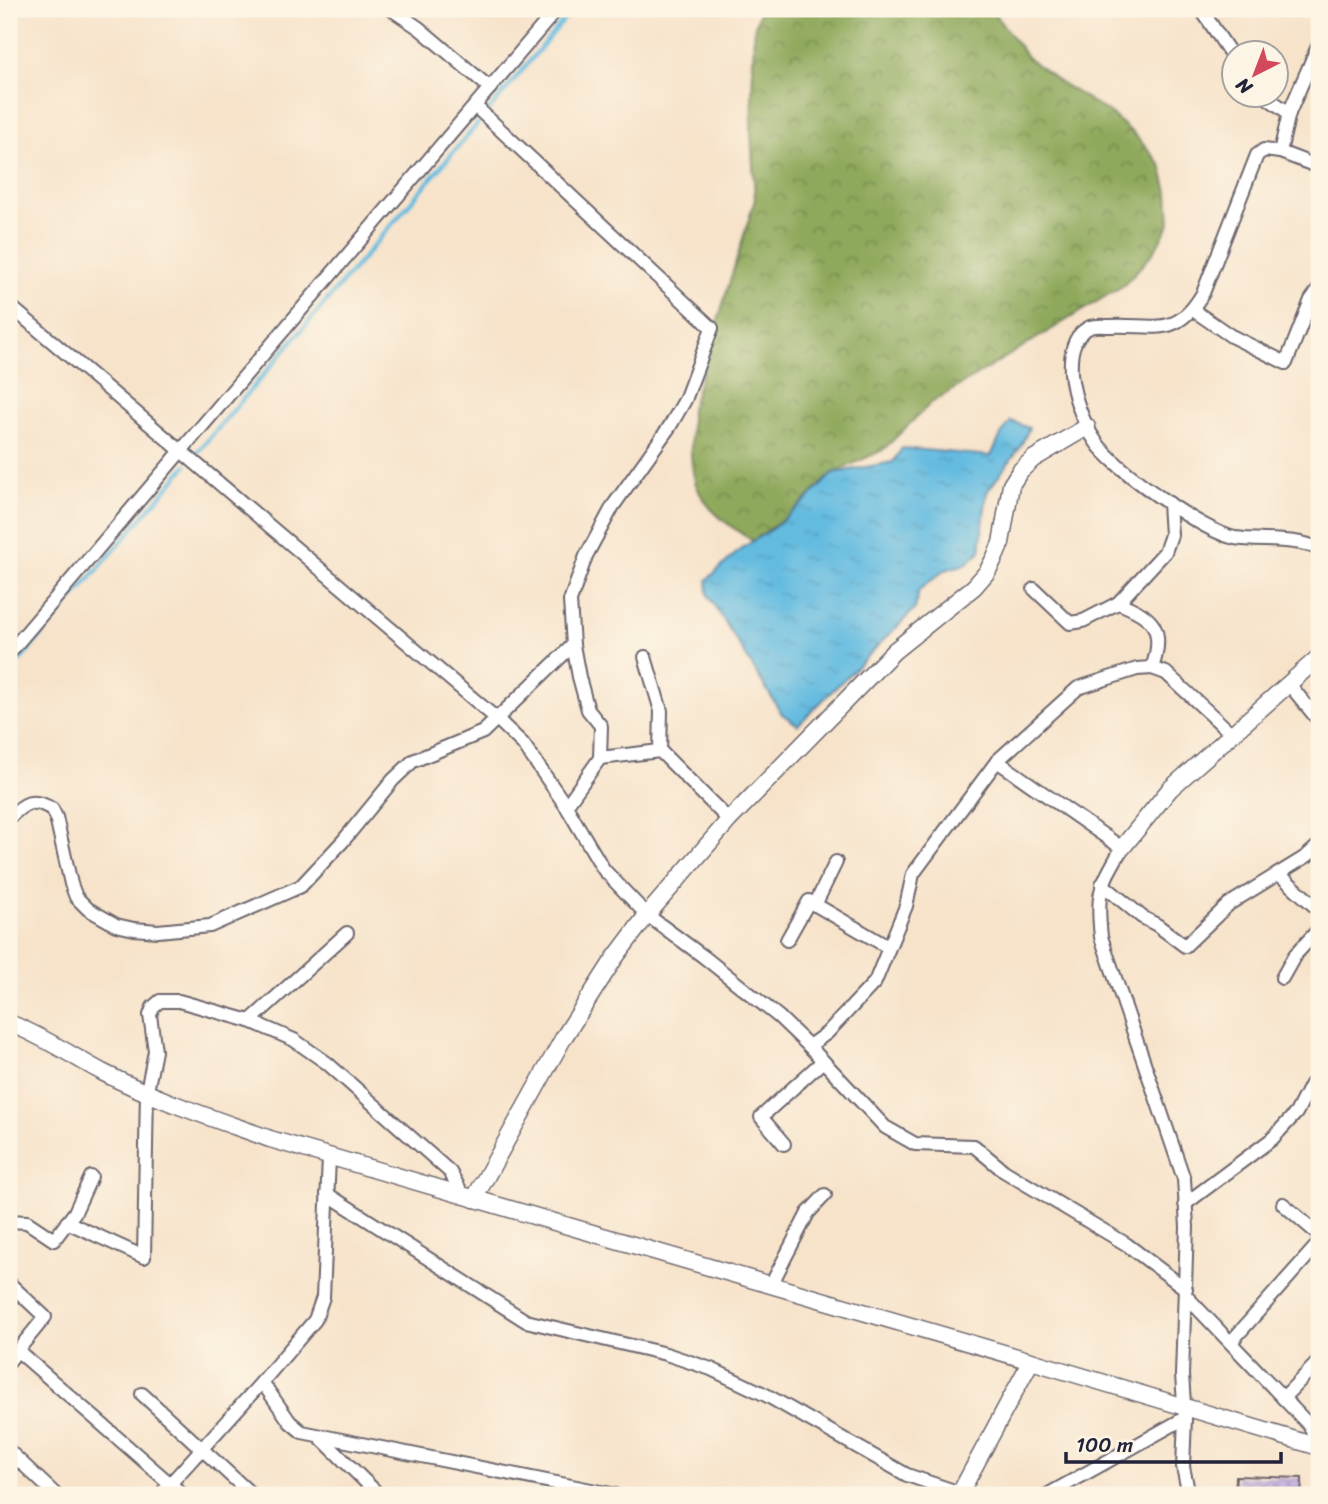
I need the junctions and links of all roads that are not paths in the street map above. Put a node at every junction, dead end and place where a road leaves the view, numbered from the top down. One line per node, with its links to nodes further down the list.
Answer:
1 (391, 9): 6 (street)
2 (558, 9): 6 (street)
3 (1201, 9): 4 (street)
4 (1220, 38)
5 (1319, 44): 9 (street)
6 (490, 88): 7 (street)
7 (475, 106): 16 (street); 21 (street)
8 (1282, 108): 9 (street)
9 (1289, 113): 10 (street)
10 (1280, 152): 11 (street); 14 (street)
11 (1319, 167)
12 (1319, 289): 14 (street)
13 (9, 306): 16 (street)
14 (1193, 310): 15 (street)
15 (1087, 427): 17 (street); 35 (street)
16 (180, 451): 22 (street); 27 (street)
17 (1169, 503): 18 (street); 20 (street)
18 (1319, 548)
19 (1034, 589): 20 (street)
20 (1118, 603): 25 (street)
21 (573, 645): 27 (street); 31 (street)
22 (9, 653)
23 (645, 657): 30 (street)
24 (1319, 657): 26 (street)
25 (1152, 668): 29 (street); 32 (street)
26 (1289, 684): 28 (street); 29 (street)
27 (497, 719): 33 (street); 34 (street)
28 (1319, 721)
29 (1231, 734): 37 (street)
30 (660, 751): 31 (street); 35 (street)
31 (600, 758): 33 (street)
32 (997, 761): 37 (street); 47 (street)
33 (566, 806): 43 (street)
34 (9, 818)
35 (729, 820): 43 (street)
36 (1319, 845): 39 (street)
37 (1122, 848): 40 (street)
38 (836, 862): 41 (street)
39 (1279, 874): 40 (street); 42 (street)
40 (1102, 884): 61 (street)
41 (815, 905): 46 (street); 47 (street)
42 (1319, 910)
43 (647, 915): 51 (street); 60 (street)
44 (1319, 929): 48 (street)
45 (348, 933): 49 (street)
46 (787, 940)
47 (888, 947): 51 (street)
48 (1282, 978)
49 (250, 1021): 54 (street); 60 (street)
50 (9, 1023): 54 (street)
51 (809, 1046): 52 (street)
52 (823, 1061): 55 (street); 69 (street)
53 (1311, 1084): 61 (street)
54 (147, 1091): 56 (street); 64 (street)
55 (784, 1144)
56 (329, 1158): 58 (street); 60 (street)
57 (91, 1177): 64 (street)
58 (327, 1194): 75 (street); 90 (street)
59 (825, 1195): 68 (street)
60 (469, 1198): 68 (street)
61 (1185, 1204): 69 (street)
62 (1283, 1204): 65 (street)
63 (9, 1221): 64 (street)
64 (67, 1222)
65 (1319, 1235)
66 (1319, 1243): 70 (street)
67 (9, 1283): 71 (street)
68 (771, 1285): 72 (street)
69 (1185, 1292): 70 (street); 78 (street)
70 (1231, 1342): 77 (street)
71 (18, 1351): 74 (street); 83 (street)
72 (1031, 1361): 78 (street); 90 (street)
73 (1319, 1361): 77 (street)
74 (9, 1362)
75 (262, 1382): 79 (street); 81 (street)
76 (142, 1394): 81 (street)
77 (1283, 1398): 80 (street)
78 (1184, 1413): 80 (street); 92 (street); 93 (street)
79 (321, 1437): 88 (street); 89 (street)
80 (1319, 1445)
81 (201, 1449): 83 (street); 87 (street)
82 (9, 1451): 84 (street)
83 (170, 1483): 85 (street); 86 (street)
84 (57, 1495)
85 (160, 1495)
86 (183, 1495)
87 (252, 1495)
88 (379, 1495)
89 (616, 1495)
90 (960, 1495): 91 (street)
91 (966, 1495)
92 (1047, 1495)
93 (1189, 1495)

